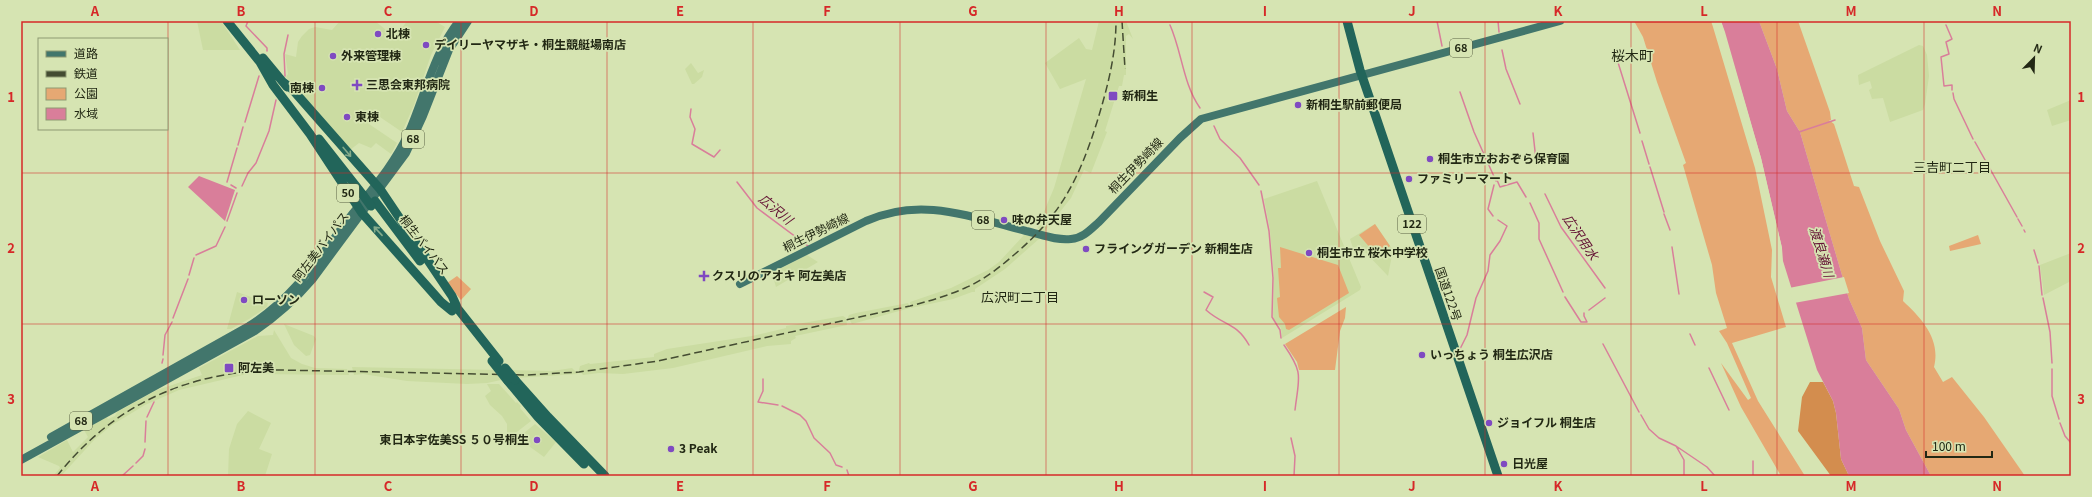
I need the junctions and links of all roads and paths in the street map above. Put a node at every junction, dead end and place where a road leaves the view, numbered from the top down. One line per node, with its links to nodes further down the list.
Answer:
1 (227, 21): 7 (highway, 桐生バイパス / 50)
2 (234, 21): 9 (highway, 桐生バイパス / 50)
3 (459, 21): 10 (main road, 阿左美バイパス / 68)
4 (468, 21): 10 (main road, 阿左美バイパス / 68)
5 (1347, 21): 8 (highway, 122)
6 (1560, 21): 8 (main road, 桐生伊勢崎線 / 68)
7 (260, 62): 11 (highway, 桐生バイパス / 50); 12 (highway, 50)
8 (1362, 75): 13 (main road, 桐生伊勢崎線 / 68); 20 (highway, 国道122号 / 122)
9 (283, 82): 10 (highway, 50, one-way to 10); 11 (highway, 桐生バイパス / 50)
10 (378, 187): 12 (main road, 阿左美バイパス / 68); 14 (highway, 50)
11 (364, 193): 14 (highway, 桐生バイパス / 50, bridge)
12 (360, 210): 14 (highway, 50, one-way to 12); 16 (main road, 阿左美バイパス / 68); 17 (main road, 阿左美バイパス / 68)
13 (740, 284)
14 (454, 309): 15 (highway, 桐生バイパス / 50, bridge)
15 (511, 380): 18 (highway, 桐生バイパス / 50); 19 (highway, 桐生バイパス / 50)
16 (21, 454)
17 (21, 460)
18 (597, 476)
19 (605, 476)
20 (1498, 476)

